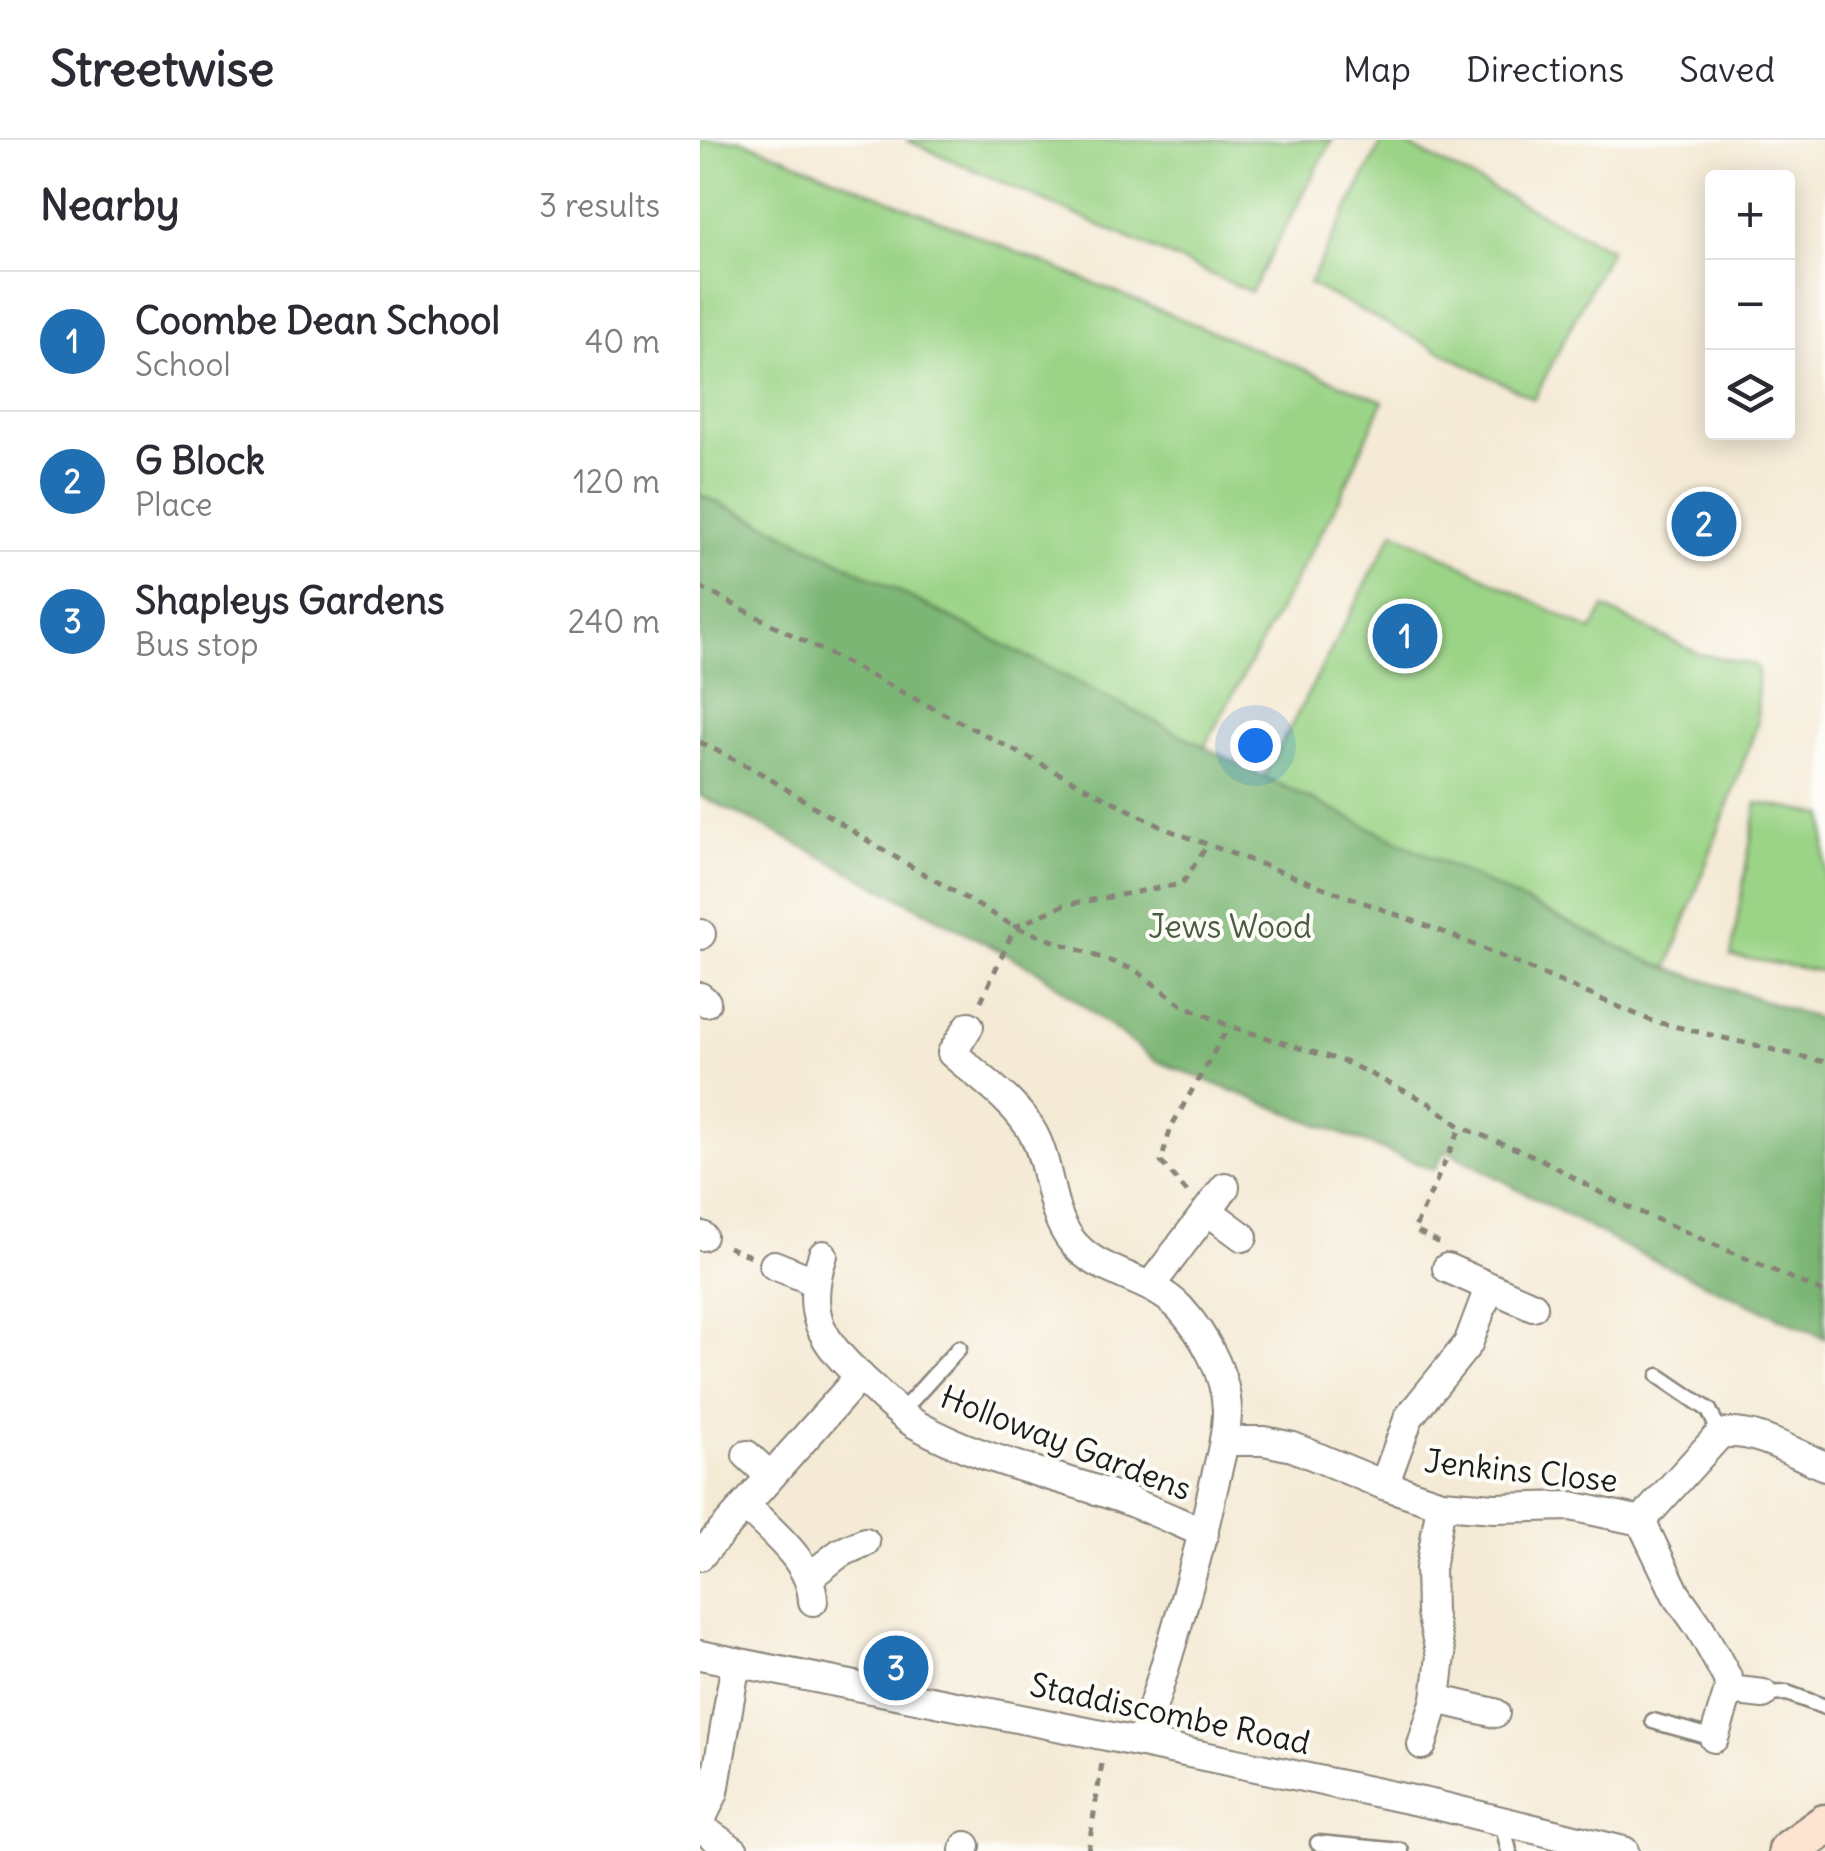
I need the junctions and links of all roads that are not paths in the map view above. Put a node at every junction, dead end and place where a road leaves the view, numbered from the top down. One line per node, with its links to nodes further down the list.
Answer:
1 (969, 1026): 7 (street)
2 (1225, 1187): 3 (street)
3 (1208, 1211): 4 (street); 7 (street)
4 (1243, 1237)
5 (774, 1266): 11 (street, Holloway Gardens)
6 (1447, 1268): 8 (street)
7 (1151, 1285): 15 (street)
8 (1489, 1288): 9 (street); 19 (street)
9 (1533, 1306)
10 (959, 1348): 13 (lane)
11 (860, 1376): 13 (street, Holloway Gardens); 18 (street)
12 (1659, 1376): 14 (lane)
13 (901, 1412): 23 (street, Holloway Gardens)
14 (1720, 1434): 17 (street); 22 (street, Jenkins Close)
15 (1224, 1441): 19 (street, Jenkins Close); 23 (street)
16 (746, 1455): 18 (street)
17 (1825, 1466)
18 (770, 1476): 21 (street)
19 (1384, 1485): 20 (street, Jenkins Close)
20 (1442, 1504): 22 (street, Jenkins Close); 30 (street)
21 (745, 1505): 24 (street); 25 (street)
22 (1641, 1520): 28 (street, Jenkins Close)
23 (1204, 1533): 35 (street)
24 (864, 1542)
25 (700, 1556)
26 (700, 1655): 27 (street, Staddiscombe Road)
27 (736, 1662): 35 (street, Staddiscombe Road); 38 (street)
28 (1728, 1690): 29 (street); 34 (street)
29 (1764, 1694): 31 (lane)
30 (1436, 1698): 32 (street); 36 (street)
31 (1825, 1707)
32 (1495, 1713)
33 (1653, 1720): 34 (lane)
34 (1714, 1738)
35 (1142, 1743): 37 (street, Staddiscombe Road)
36 (1422, 1745)
37 (1502, 1821): 43 (lane); 44 (street, Staddiscombe Road)
38 (700, 1824): 41 (street)
39 (1825, 1825): 45 (street)
40 (1318, 1843): 42 (lane)
41 (734, 1851)
42 (1401, 1851)
43 (1509, 1851)
44 (1624, 1851)
45 (1790, 1851)

